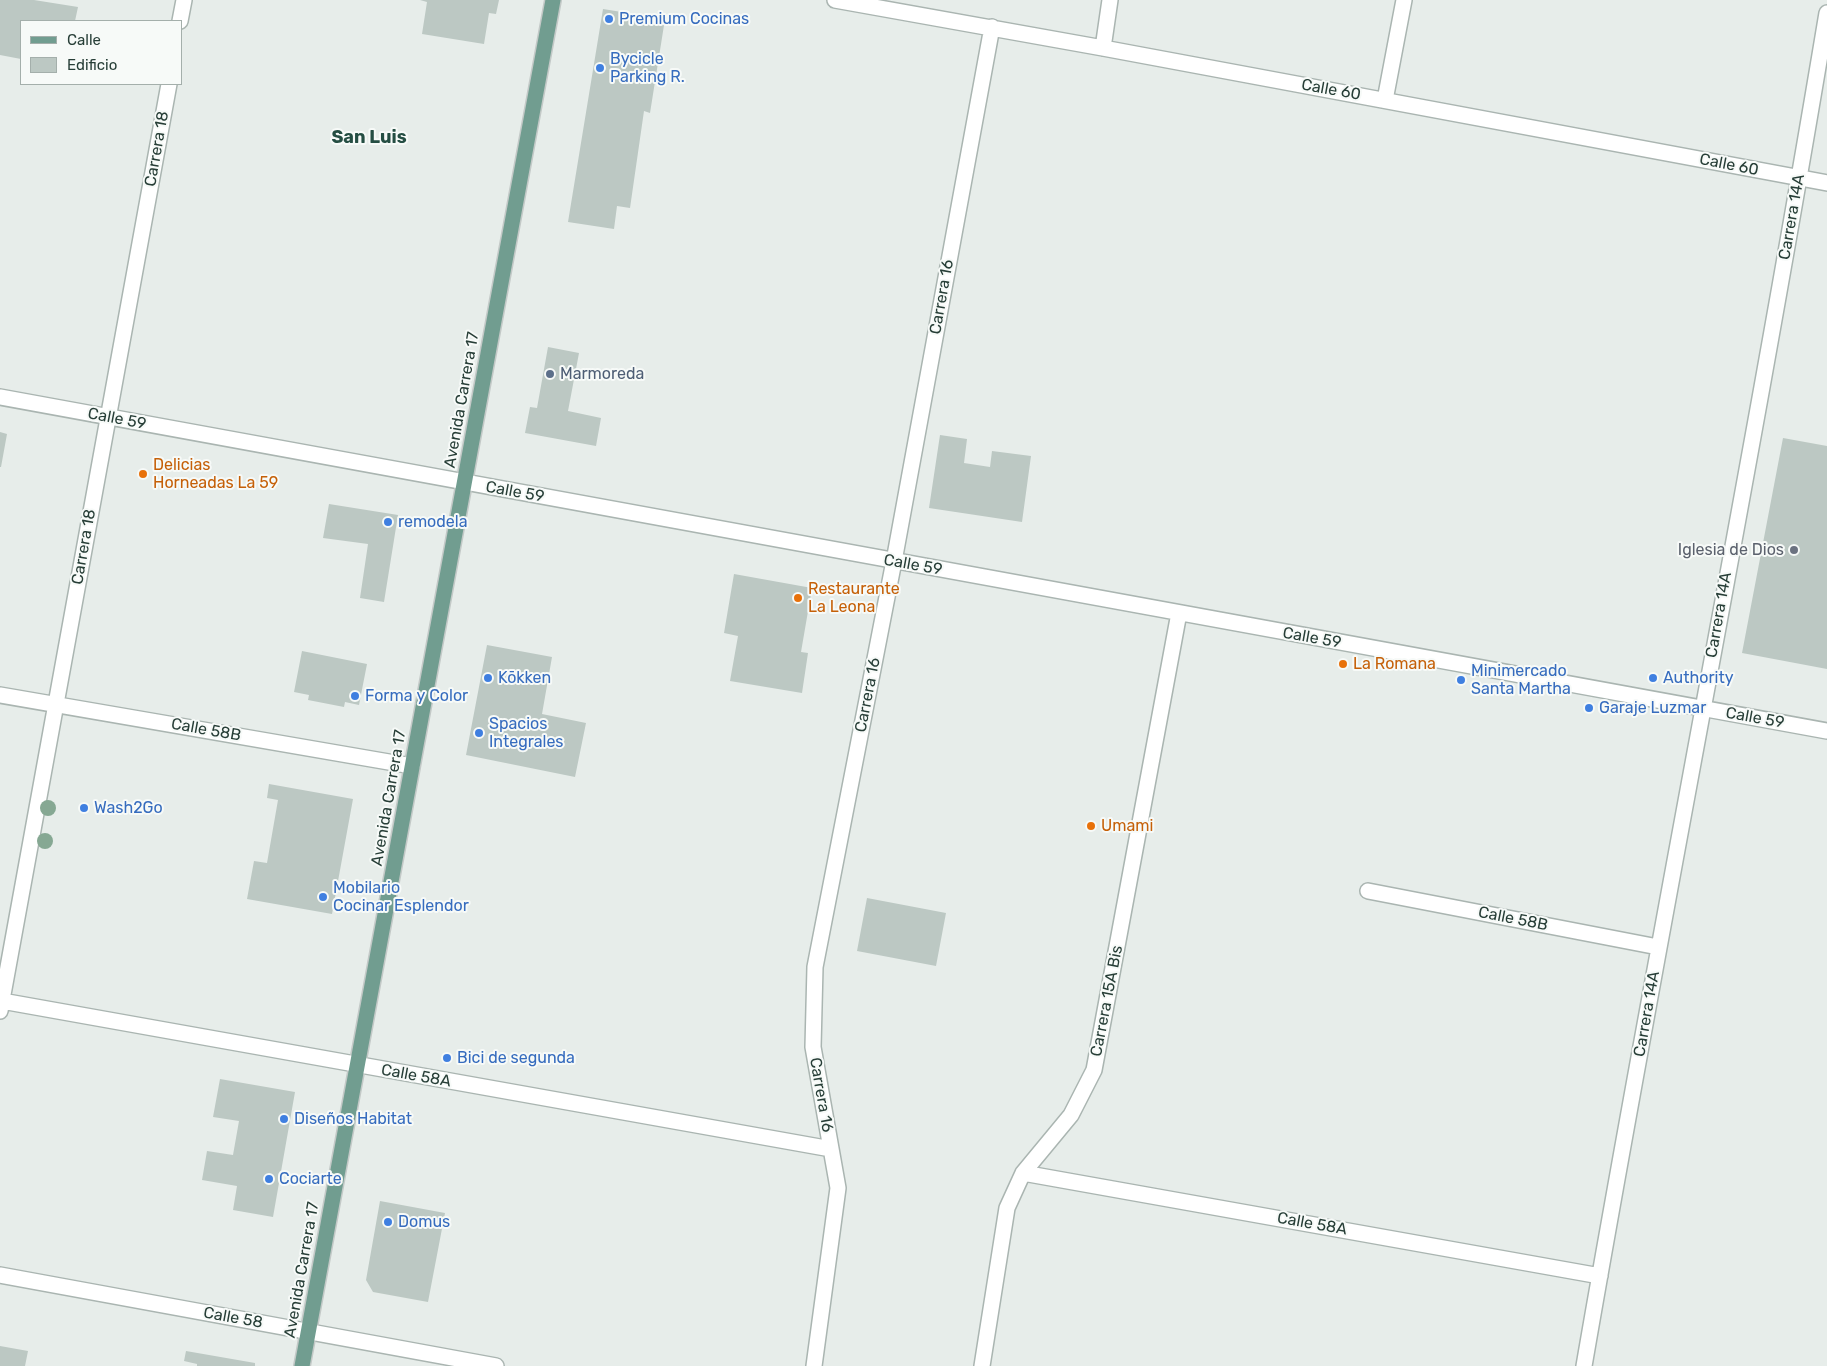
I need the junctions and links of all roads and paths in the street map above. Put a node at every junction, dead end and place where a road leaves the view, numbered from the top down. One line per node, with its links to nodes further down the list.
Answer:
1 (184, 0): 7 (street)
2 (554, 0): 16 (main road, Avenida Carrera 17)
3 (835, 0): 8 (street, Calle 60)
4 (1110, 0): 9 (street)
5 (1404, 0): 11 (street)
6 (1827, 12): 12 (street, Carrera 14A)
7 (180, 20)
8 (992, 27): 9 (street, Calle 60); 17 (street, Carrera 16)
9 (1103, 48): 11 (street, Calle 60)
10 (169, 85): 15 (street, Carrera 18)
11 (1385, 100): 12 (street, Calle 60)
12 (1800, 178): 13 (street, Calle 60); 21 (street, Carrera 14A)
13 (1827, 183)
14 (0, 398): 15 (street, Calle 59)
15 (108, 417): 16 (street, Calle 59); 20 (street, Carrera 18)
16 (464, 483): 17 (street, Calle 59); 23 (main road, Avenida Carrera 17)
17 (894, 561): 18 (street, Calle 59); 28 (street, Carrera 16)
18 (1179, 614): 21 (street, Calle 59); 29 (street, Carrera 15A Bis)
19 (0, 695): 20 (street, Calle 58B)
20 (56, 704): 23 (street, Calle 58B); 26 (street, Carrera 18)
21 (1702, 709): 22 (street, Calle 59); 25 (street, Carrera 14A)
22 (1827, 732)
23 (412, 766): 27 (main road, Avenida Carrera 17)
24 (1368, 891): 25 (street, Calle 58B)
25 (1658, 947): 31 (street, Carrera 14A)
26 (1, 1006): 27 (street, Calle 58A)
27 (357, 1065): 28 (street, Calle 58A); 32 (main road, Avenida Carrera 17)
28 (831, 1149): 35 (street, Carrera 16)
29 (1024, 1173): 31 (street, Calle 58A); 36 (street, Carrera 15A Bis)
30 (0, 1275): 32 (street, Calle 58)
31 (1600, 1276): 37 (street, Carrera 14A)
32 (308, 1332): 33 (main road, Avenida Carrera 17); 34 (street, Calle 58)
33 (302, 1366)
34 (496, 1366)
35 (814, 1366)
36 (982, 1366)
37 (1584, 1366)

